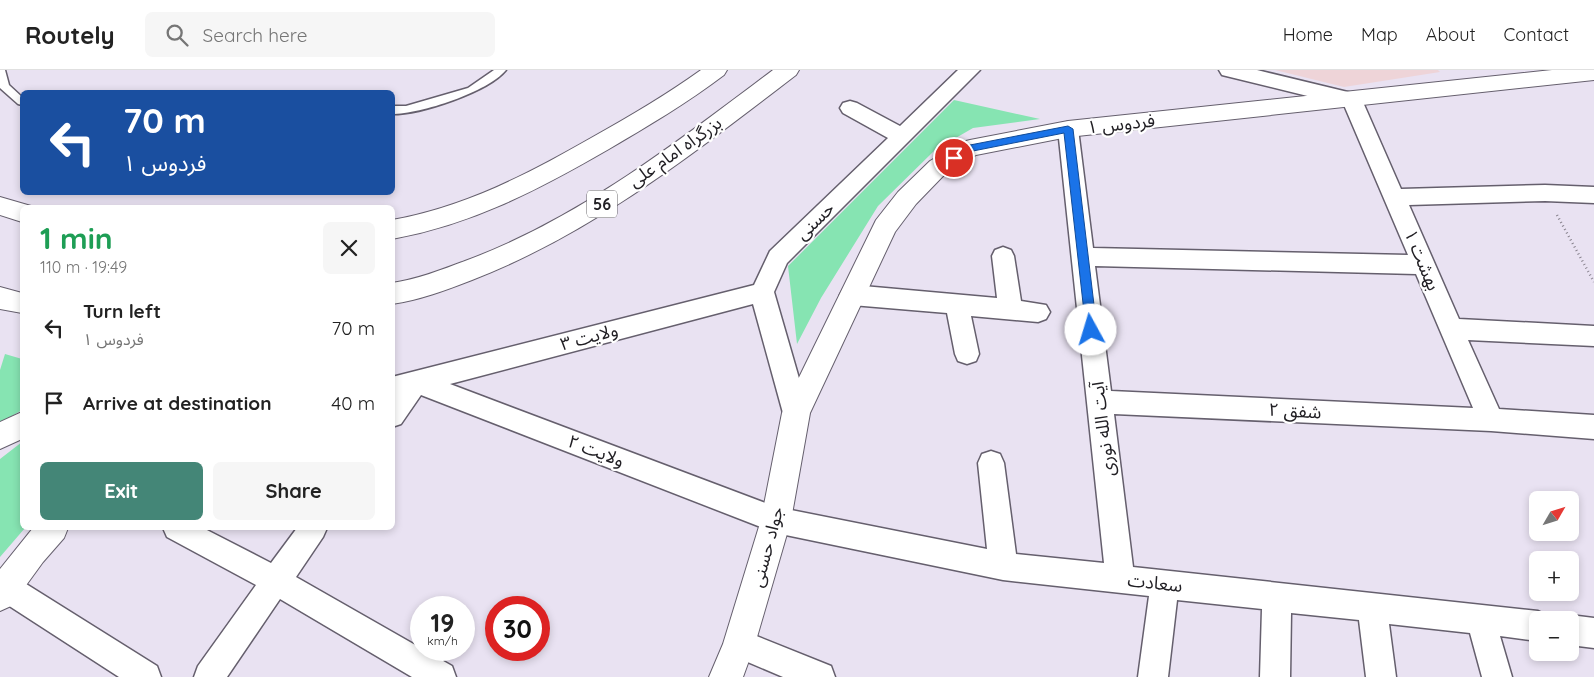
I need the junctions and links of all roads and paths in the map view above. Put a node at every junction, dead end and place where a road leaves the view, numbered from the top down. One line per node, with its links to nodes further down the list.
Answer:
1 (0, 70): 9 (lane)
2 (501, 70): 12 (lane)
3 (716, 70): 20 (main road)
4 (788, 70): 26 (main road, بزرگراه امام علی / 56)
5 (970, 70): 14 (street, حسنی)
6 (1229, 70): 10 (street)
7 (1594, 73): 8 (main road, فردوس ۱)
8 (1542, 75): 10 (main road, فردوس ۱)
9 (20, 100)
10 (1352, 100): 13 (main road, فردوس ۱); 17 (street, بهشت ۱)
11 (850, 108): 14 (street)
12 (395, 110)
13 (1068, 129): 22 (street, آیت الله نوری); 27 (main road, فردوس ۱)
14 (902, 136): 25 (street, حسنی)
15 (1545, 193): 16 (street); 17 (street); 24 (path)
16 (1594, 195)
17 (1394, 198): 23 (street, بهشت ۱)
18 (0, 206): 19 (main road)
19 (20, 212)
20 (395, 229)
21 (1003, 256): 31 (street)
22 (1083, 257): 23 (street); 37 (street, آیت الله نوری)
23 (1424, 265): 33 (street, بهشت ۱)
24 (1594, 282)
25 (762, 292): 36 (street, ولایت ۳); 39 (street)
26 (398, 295)
27 (852, 295): 30 (street); 39 (main road, فردوس ۱)
28 (0, 298): 29 (main road)
29 (20, 303)
30 (958, 305): 31 (street); 35 (street)
31 (1010, 310): 32 (street)
32 (1038, 312)
33 (1452, 329): 34 (street); 40 (street, بهشت ۱)
34 (1594, 336)
35 (967, 354)
36 (404, 385): 38 (street); 45 (street, ولایت ۲)
37 (1100, 402): 40 (street, شفق ۲); 50 (street, آیت الله نوری)
38 (395, 408)
39 (796, 413): 45 (main road, جواد حسنی)
40 (1491, 420): 42 (street, شفق ۲)
41 (20, 426): 43 (main road)
42 (1594, 427)
43 (0, 436)
44 (991, 463): 49 (street)
45 (776, 520): 49 (street, سعادت); 60 (main road, جواد حسنی)
46 (51, 530): 53 (main road)
47 (181, 530): 51 (street)
48 (313, 530): 51 (street)
49 (1003, 566): 50 (street, سعادت)
50 (1120, 580): 52 (street, سعادت)
51 (276, 581): 62 (street); 63 (street)
52 (1165, 584): 54 (street, سعادت); 66 (street)
53 (3, 591): 61 (street)
54 (1277, 597): 55 (street, سعادت); 67 (street)
55 (1372, 608): 56 (street, سعادت); 68 (street)
56 (1481, 620): 57 (street, سعادت); 69 (street)
57 (1529, 625)
58 (1579, 631): 59 (street)
59 (1594, 633)
60 (739, 644): 64 (main road, جواد حسنی); 65 (street)
61 (146, 677)
62 (209, 677)
63 (441, 677)
64 (726, 677)
65 (820, 677)
66 (1153, 677)
67 (1275, 677)
68 (1381, 677)
69 (1497, 677)

